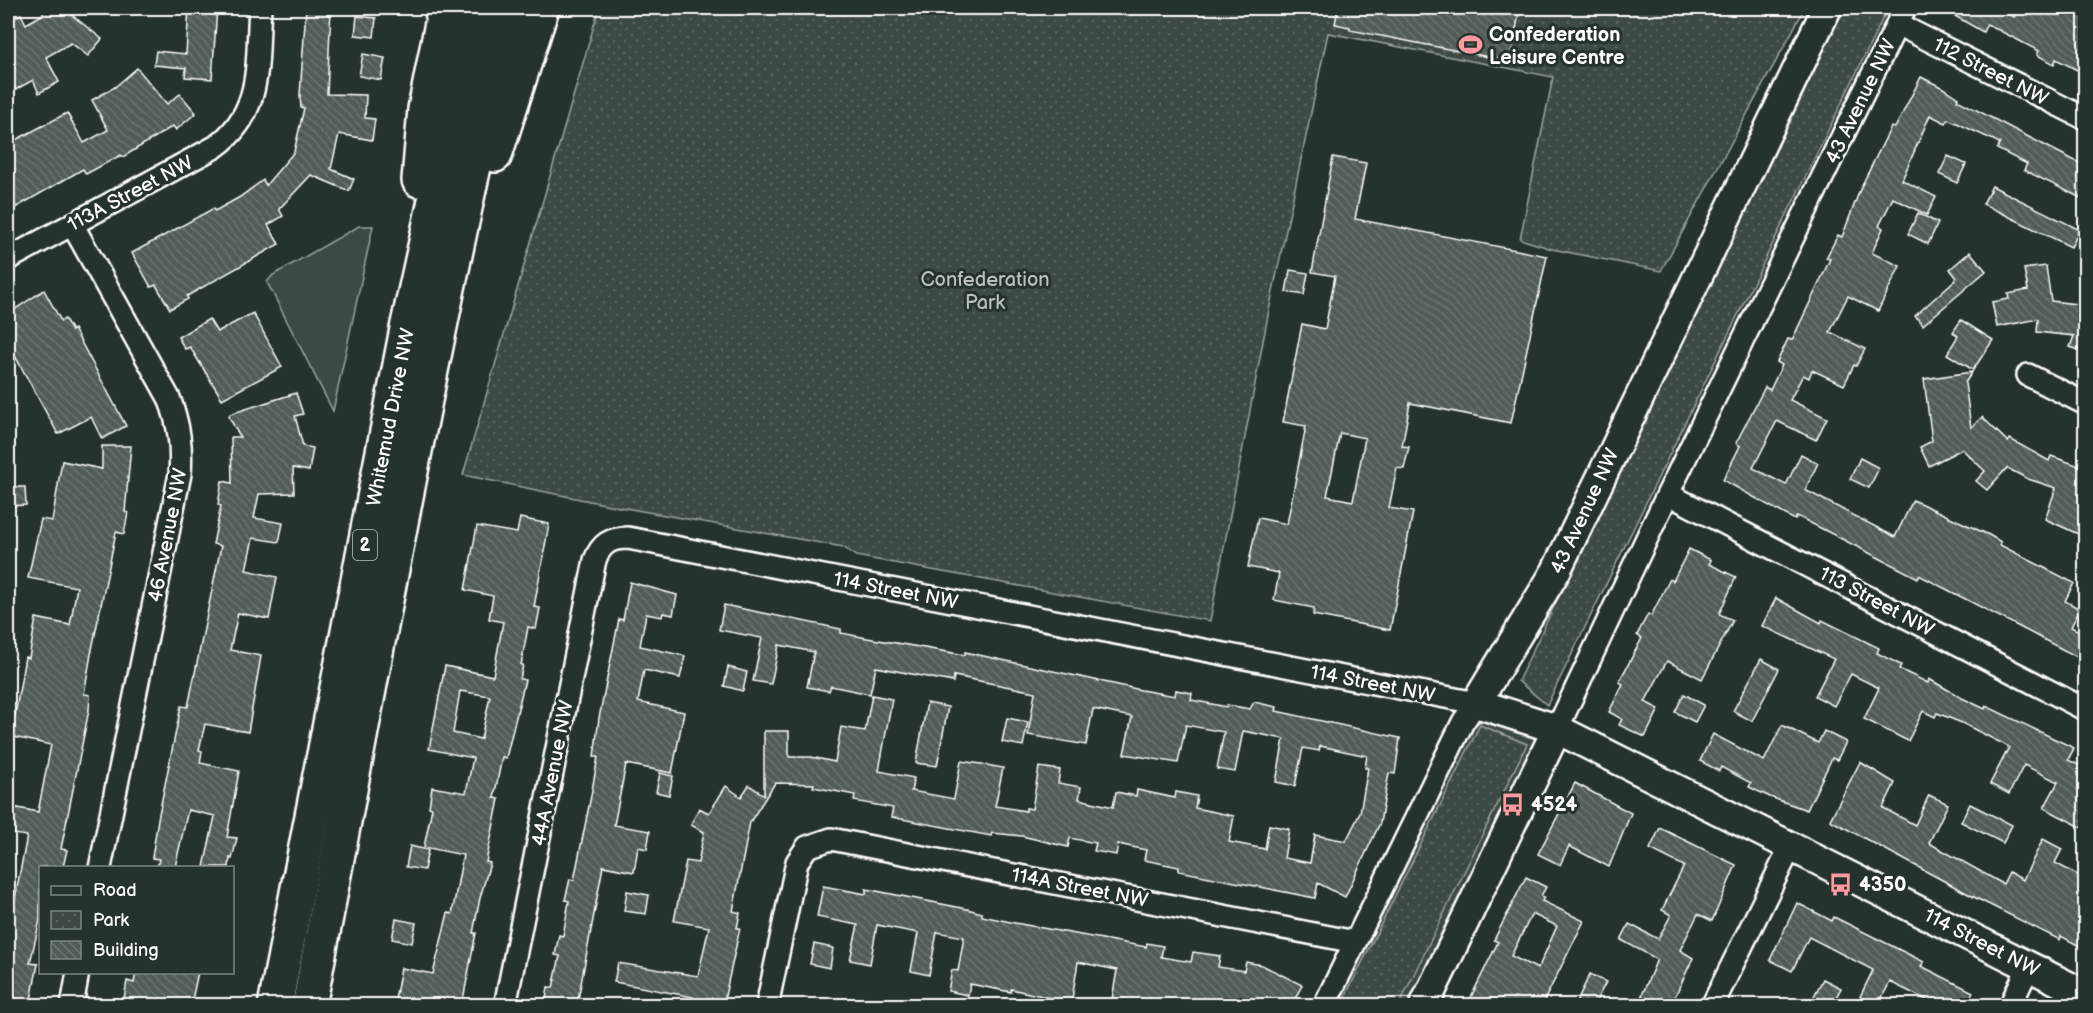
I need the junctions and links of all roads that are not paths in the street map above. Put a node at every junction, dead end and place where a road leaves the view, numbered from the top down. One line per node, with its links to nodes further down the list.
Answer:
1 (260, 8): 9 (street, 113A Street NW)
2 (445, 8): 11 (highway)
3 (477, 8): 11 (highway, Whitemud Drive NW / 2)
4 (510, 8): 12 (highway, Whitemud Drive NW / 2)
5 (542, 8): 12 (highway)
6 (1827, 8): 17 (street, 43 Avenue NW)
7 (1901, 16): 8 (street, 112 Street NW); 15 (street, 43 Avenue NW)
8 (2085, 118)
9 (72, 224): 10 (street, 113A Street NW); 21 (street, 46 Avenue NW)
10 (8, 259)
11 (407, 329): 27 (highway, Whitemud Drive NW / 2)
12 (439, 332): 28 (highway, Whitemud Drive NW / 2)
13 (2028, 375): 14 (street)
14 (2085, 404)
15 (1668, 494): 18 (street, 113 Street NW); 19 (street, 43 Avenue NW)
16 (606, 543): 17 (street, 114 Street NW); 29 (street, 44A Avenue NW)
17 (1476, 703): 19 (street, 114 Street NW); 22 (street, 43 Avenue NW)
18 (2085, 710)
19 (1557, 729): 20 (street, 114 Street NW); 32 (street, 43 Avenue NW)
20 (1791, 846): 23 (street, 114 Street NW); 33 (street)
21 (100, 866)
22 (1355, 942): 30 (street, 114A Street NW); 31 (street, 43 Avenue NW)
23 (2029, 966): 25 (street, 114 Street NW); 34 (street)
24 (78, 974): 26 (street)
25 (2085, 995)
26 (72, 1005)
27 (275, 1005)
28 (309, 1005)
29 (505, 1005)
30 (767, 1005)
31 (1324, 1005)
32 (1424, 1005)
33 (1712, 1005)
34 (2010, 1005)

